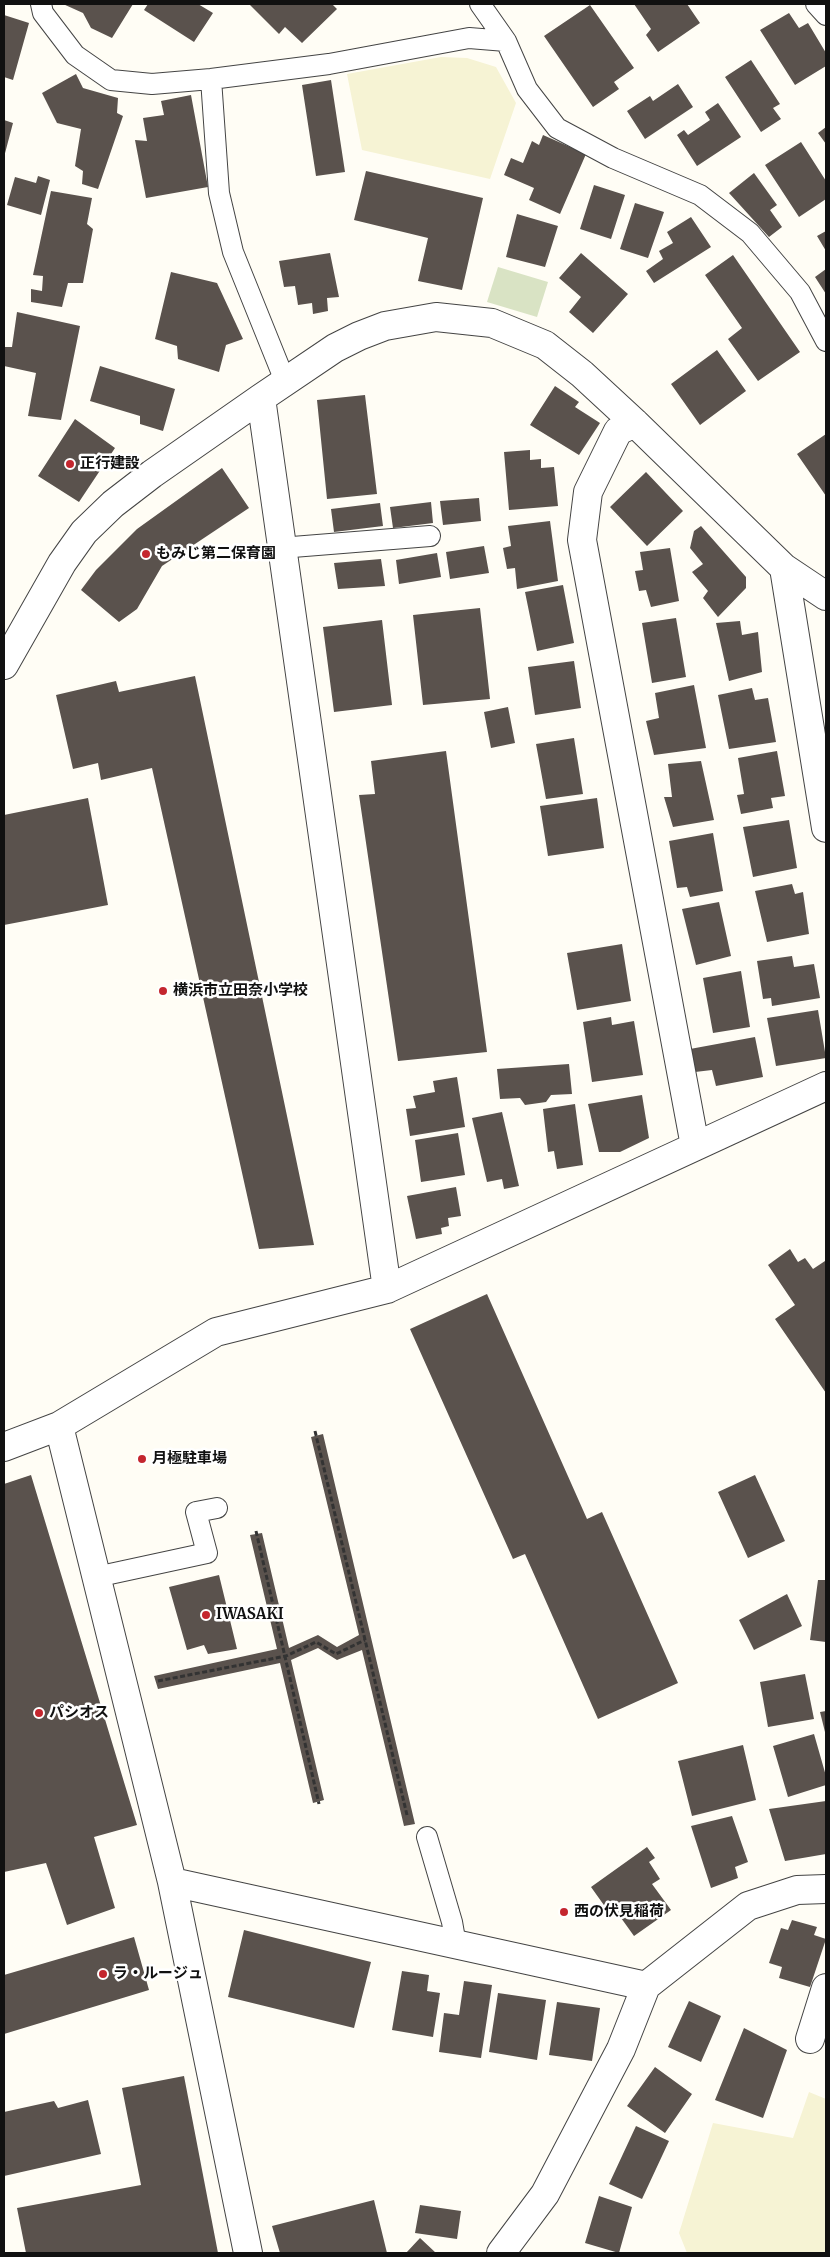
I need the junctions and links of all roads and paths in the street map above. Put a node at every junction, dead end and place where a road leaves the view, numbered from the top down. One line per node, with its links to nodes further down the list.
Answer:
1 (41, 4): 6 (lane)
2 (480, 4): 5 (lane)
3 (816, 4): 4 (lane)
4 (826, 15)
5 (506, 41): 6 (lane); 7 (lane)
6 (211, 79): 8 (lane)
7 (826, 341)
8 (285, 380): 9 (street); 10 (street)
9 (260, 398): 12 (street); 15 (street)
10 (627, 427): 13 (street); 18 (street)
11 (430, 536): 12 (lane)
12 (280, 548): 19 (street)
13 (784, 568): 14 (street); 16 (street)
14 (826, 596)
15 (4, 665)
16 (826, 828)
17 (826, 1086): 18 (street)
18 (694, 1146): 19 (street)
19 (387, 1289): 20 (street)
20 (59, 1426): 22 (street); 25 (street)
21 (315, 1431): 26 (path)
22 (4, 1446)
23 (217, 1508): 25 (lane)
24 (256, 1531): 27 (path)
25 (96, 1577): 28 (street)
26 (365, 1640): 27 (path); 30 (path)
27 (284, 1656): 28 (path); 29 (path)
28 (123, 1688): 32 (street)
29 (319, 1804)
30 (408, 1821)
31 (427, 1837): 34 (lane)
32 (172, 1882): 34 (street); 38 (street)
33 (826, 1889): 35 (street)
34 (456, 1944): 35 (street)
35 (646, 1986): 39 (street)
36 (826, 1988): 37 (street)
37 (810, 2039)
38 (248, 2253)
39 (501, 2253)

